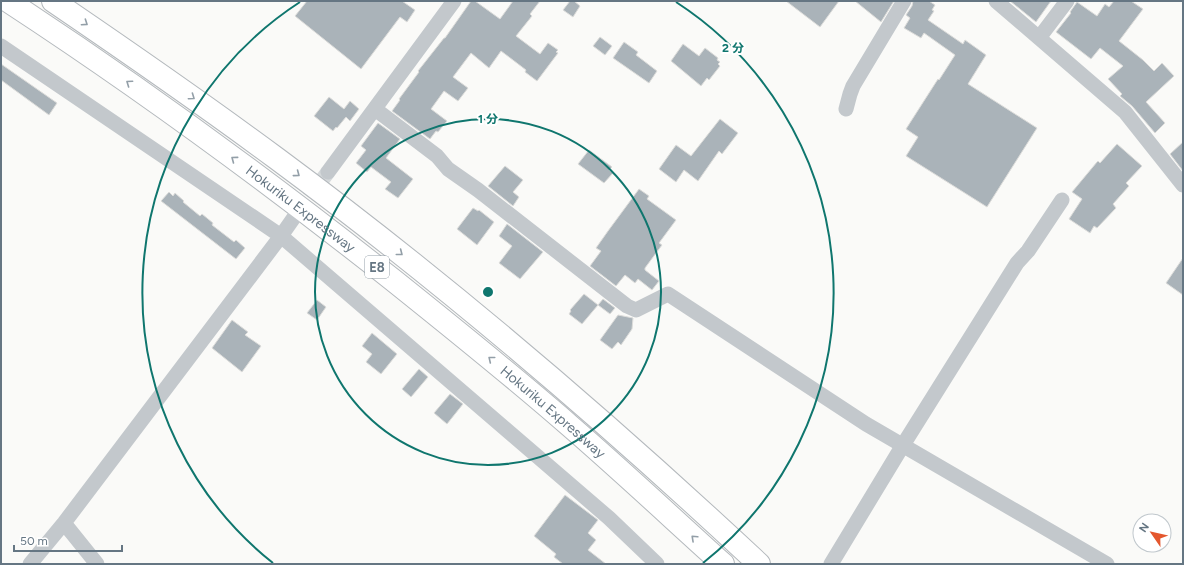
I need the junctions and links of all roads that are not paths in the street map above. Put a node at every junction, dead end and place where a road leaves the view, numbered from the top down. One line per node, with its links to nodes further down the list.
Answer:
1 (8, 1): 21 (highway, Hokuriku Expressway / E8, one-way to 1)
2 (53, 1): 22 (highway, Hokuriku Expressway / E8, one-way to 22)
3 (454, 1): 9 (street)
4 (904, 1): 10 (street)
5 (996, 1): 7 (street)
6 (1066, 1): 7 (street)
7 (1039, 38): 12 (street)
8 (1, 46): 15 (street)
9 (375, 109): 11 (street); 16 (street)
10 (846, 109)
11 (328, 172)
12 (1183, 185)
13 (1062, 200): 16 (street)
14 (295, 216): 15 (street)
15 (281, 236): 17 (street); 20 (street)
16 (903, 445): 23 (street); 24 (street)
17 (64, 523): 18 (street); 19 (street)
18 (30, 564)
19 (97, 564)
20 (657, 564)
21 (723, 564)
22 (759, 564)
23 (832, 564)
24 (1107, 564)

